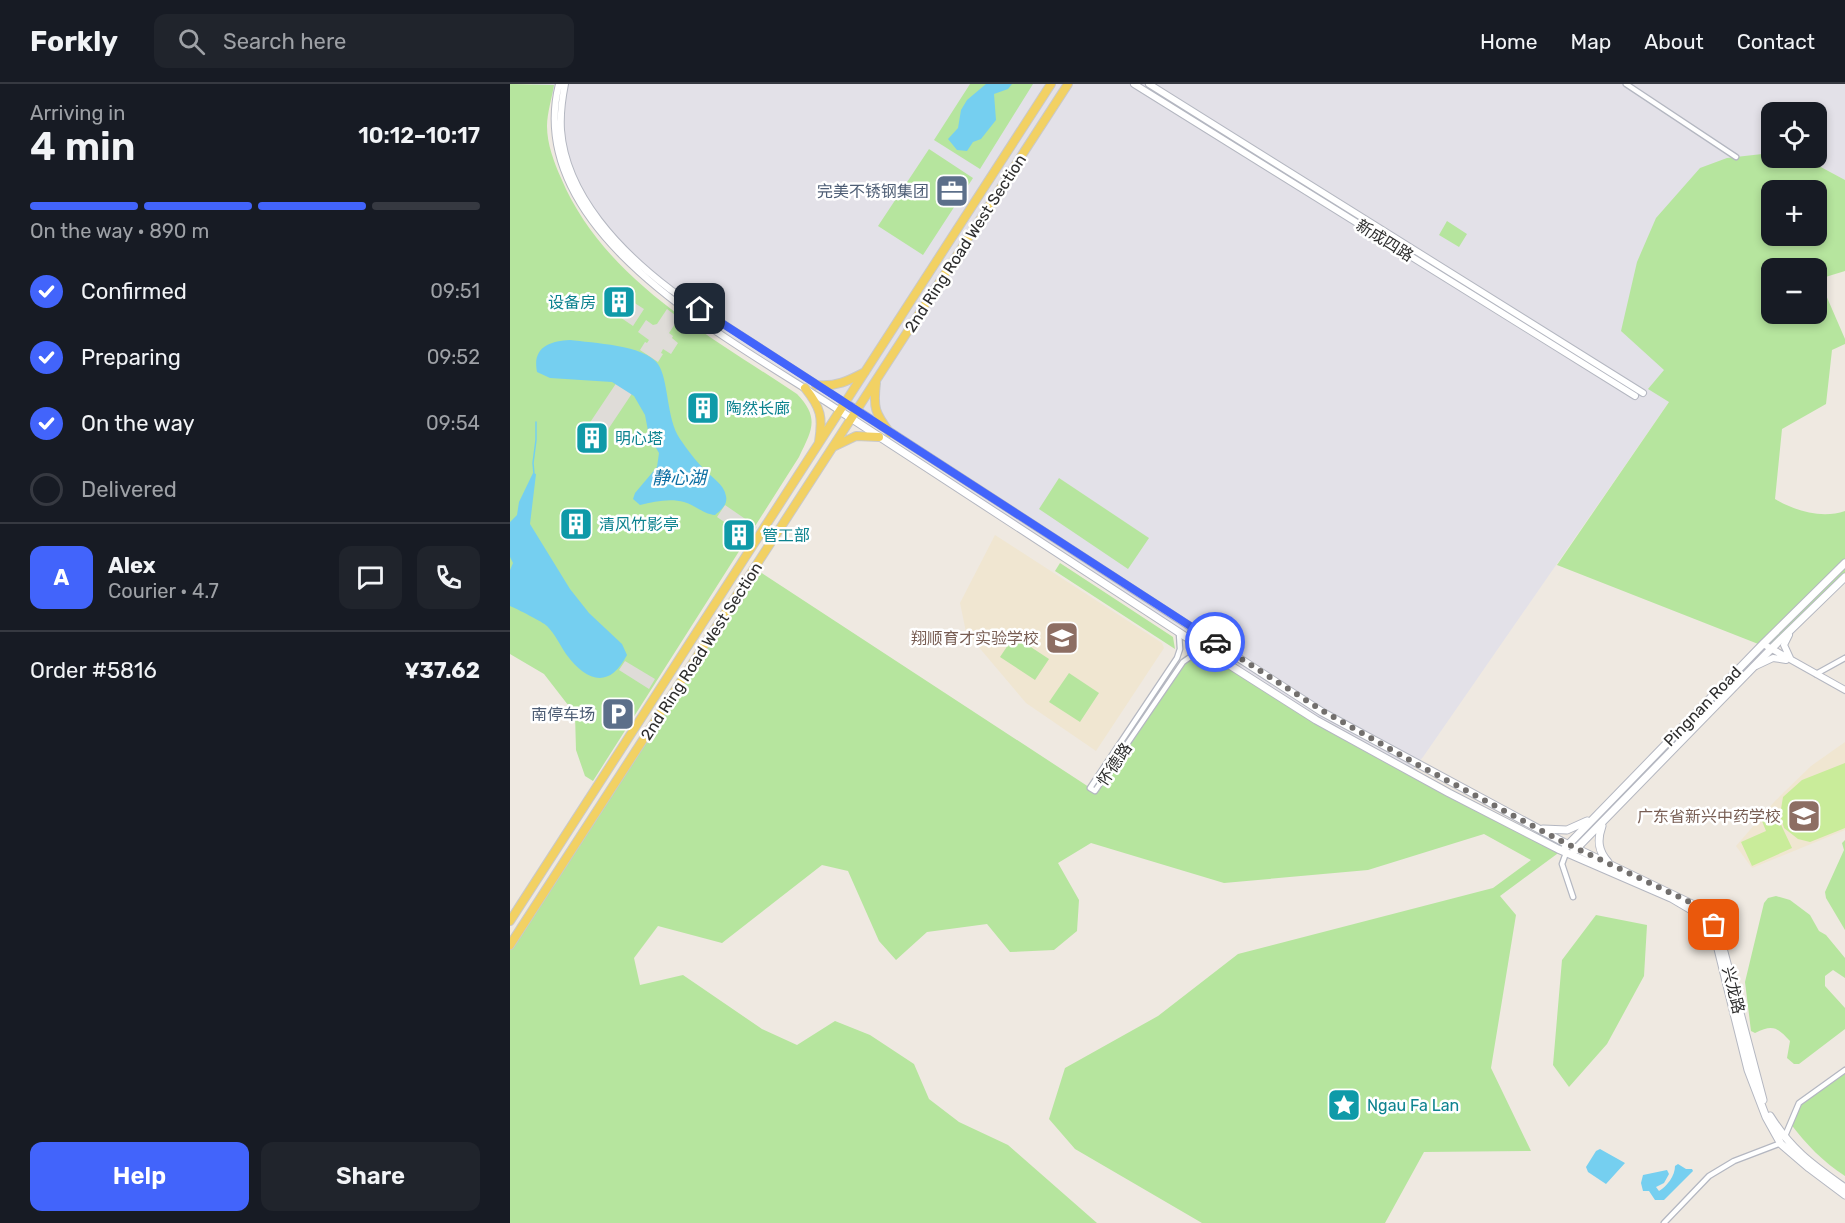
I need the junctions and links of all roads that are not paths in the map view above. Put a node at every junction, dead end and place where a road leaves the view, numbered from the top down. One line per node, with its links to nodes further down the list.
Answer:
1 (559, 84): 12 (street)
2 (565, 84): 11 (street)
3 (1051, 84): 9 (main road, 2nd Ring Road West Section)
4 (1068, 84): 10 (main road, 2nd Ring Road West Section)
5 (1134, 84): 14 (street, 新成四路)
6 (1149, 84): 13 (street, 新成四路)
7 (1626, 84): 8 (street)
8 (1736, 158)
9 (867, 371): 11 (main road); 15 (main road, 2nd Ring Road West Section)
10 (877, 380): 17 (main road, 2nd Ring Road West Section); 19 (main road)
11 (816, 385): 15 (street)
12 (805, 388): 16 (street); 21 (main road)
13 (1643, 393)
14 (1635, 396)
15 (846, 404): 16 (main road, 2nd Ring Road West Section); 17 (main road)
16 (840, 411): 18 (main road); 21 (main road, 2nd Ring Road West Section)
17 (857, 411): 18 (main road, 2nd Ring Road West Section); 19 (main road)
18 (852, 419): 20 (main road); 22 (main road, 2nd Ring Road West Section)
19 (890, 433): 30 (main road)
20 (879, 437): 22 (main road); 26 (main road)
21 (818, 446): 43 (main road, 2nd Ring Road West Section)
22 (834, 447): 44 (main road, 2nd Ring Road West Section)
23 (1845, 563): 27 (main road, Pingnan Road)
24 (1845, 577): 25 (main road, Pingnan Road)
25 (1792, 628): 28 (main road, Pingnan Road); 32 (street)
26 (1179, 633): 29 (main road); 29 (street, 怀德路)
27 (1763, 644): 28 (street); 37 (main road, Pingnan Road)
28 (1771, 649): 32 (street); 34 (main road, Pingnan Road)
29 (1206, 650): 33 (main road)
30 (1239, 658): 33 (main road); 39 (main road)
31 (1845, 658): 35 (street)
32 (1795, 662): 34 (street); 35 (street)
33 (1233, 667): 40 (main road)
34 (1753, 668): 38 (main road, Pingnan Road)
35 (1816, 674): 36 (street)
36 (1845, 690)
37 (1597, 815): 38 (main road); 39 (main road); 40 (main road, Pingnan Road)
38 (1604, 822): 40 (main road, Pingnan Road); 41 (main road)
39 (1537, 828): 40 (main road)
40 (1568, 850): 41 (main road, 兴龙路); 42 (street); 46 (main road, 兴龙路)
41 (1612, 867): 46 (main road, 兴龙路)
42 (1573, 897)
43 (510, 921)
44 (510, 945)
45 (1845, 1070): 46 (street)
46 (1782, 1141): 47 (main road, 兴龙路); 48 (main road, 兴龙路); 49 (street)
47 (1845, 1188)
48 (1845, 1195)
49 (1664, 1223)

